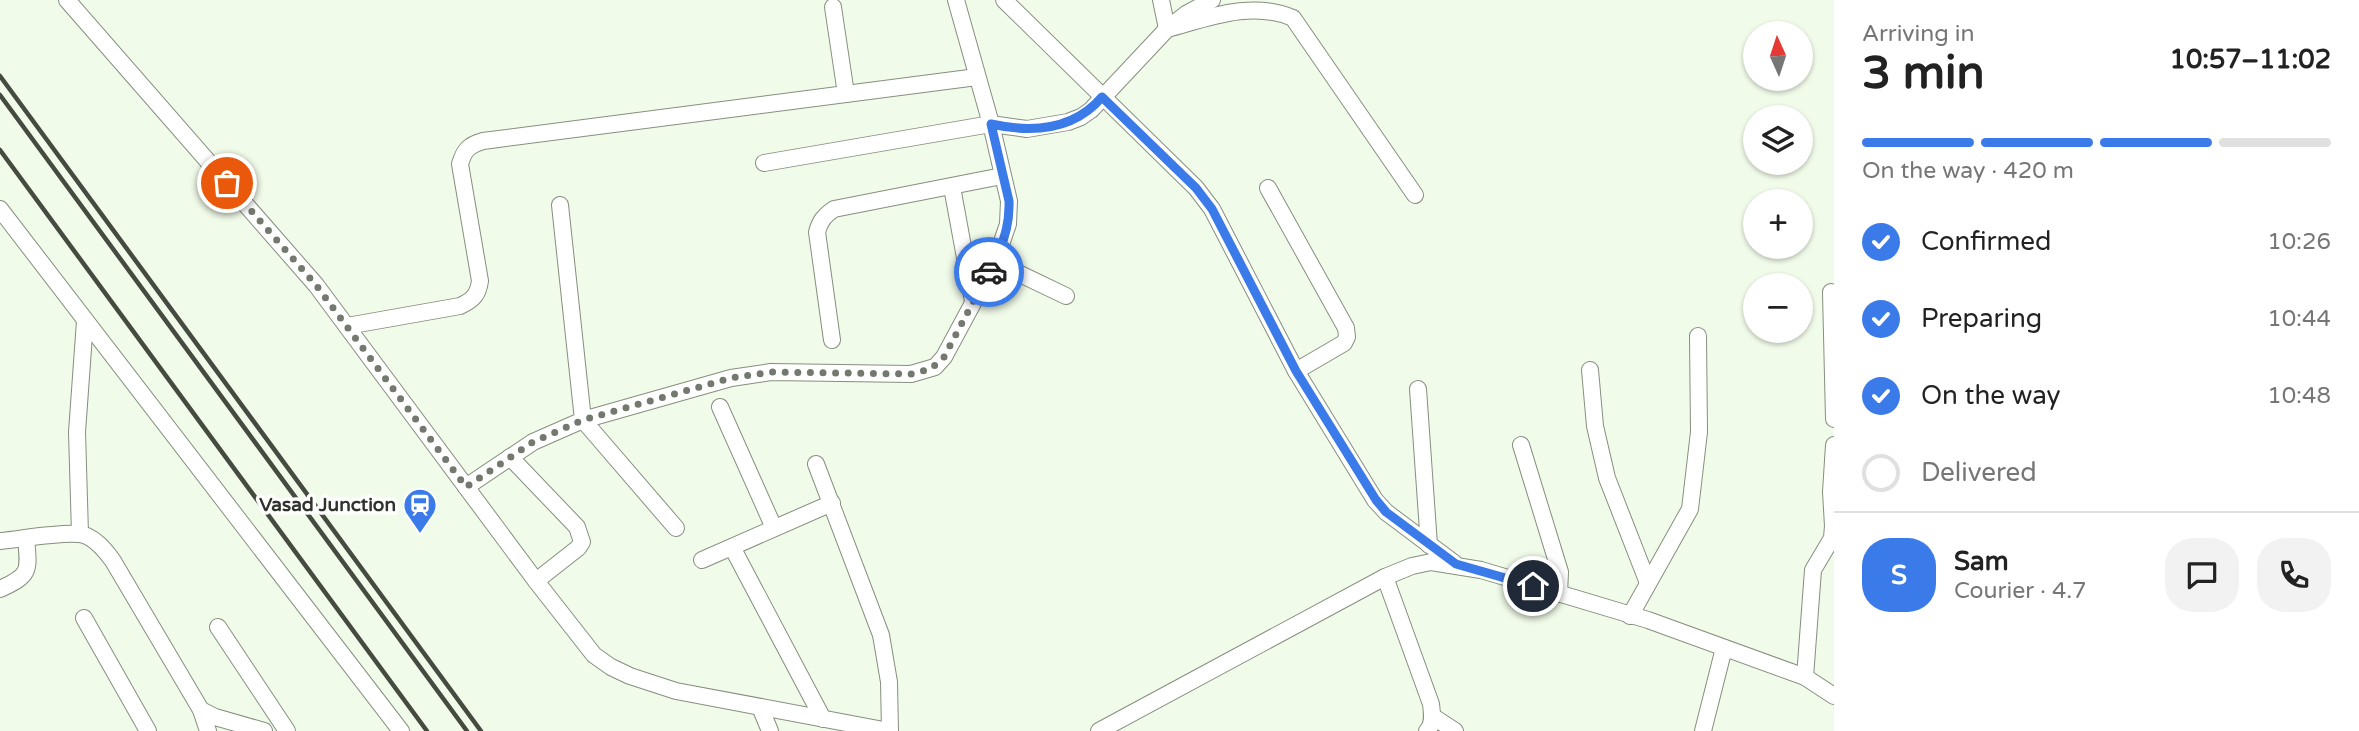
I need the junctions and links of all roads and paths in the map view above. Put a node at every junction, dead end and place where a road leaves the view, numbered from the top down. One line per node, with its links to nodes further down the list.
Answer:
1 (67, 0): 24 (street)
2 (956, 0): 8 (street)
3 (1004, 0): 10 (street)
4 (1161, 0): 7 (street)
5 (1212, 0): 7 (street)
6 (833, 7): 9 (street)
7 (1167, 29): 10 (street); 16 (street)
8 (977, 77): 9 (street); 11 (street)
9 (846, 94): 24 (street)
10 (1102, 97): 11 (street); 28 (street)
11 (991, 124): 12 (street); 13 (street)
12 (764, 163)
13 (1002, 176): 14 (street); 19 (street)
14 (952, 187): 22 (street); 26 (street)
15 (1268, 188): 28 (street)
16 (1415, 195)
17 (560, 205): 32 (street)
18 (0, 209): 23 (street)
19 (995, 262): 21 (street); 22 (street)
20 (1831, 292): 31 (street)
21 (1066, 296)
22 (973, 301): 32 (street)
23 (85, 321): 42 (street); 68 (street)
24 (347, 326): 37 (street)
25 (1698, 335): 51 (street)
26 (832, 340)
27 (1590, 370): 51 (street)
28 (1296, 371): 45 (street)
29 (1419, 389): 45 (street)
30 (720, 407): 41 (street)
31 (1834, 419)
32 (583, 420): 35 (street); 40 (street)
33 (1521, 444): 53 (street)
34 (1834, 445): 38 (street)
35 (510, 457): 37 (street); 50 (street)
36 (817, 464): 39 (street)
37 (466, 487): 50 (street)
38 (1832, 492): 58 (street)
39 (832, 503): 41 (street); 70 (street)
40 (676, 528)
41 (774, 528): 46 (street)
42 (80, 534): 43 (street); 61 (street)
43 (26, 538): 44 (street); 52 (street)
44 (0, 541)
45 (1429, 545): 48 (street)
46 (732, 547): 47 (street); 62 (street)
47 (702, 560)
48 (1456, 564): 49 (street); 53 (street)
49 (1385, 577): 63 (street); 71 (street)
50 (536, 581): 60 (street)
51 (1648, 583): 54 (street)
52 (0, 589)
53 (1559, 594): 54 (street)
54 (1630, 616): 57 (street)
55 (84, 618): 64 (street)
56 (218, 627): 67 (street)
57 (1724, 648): 58 (street); 73 (street)
58 (1805, 677): 59 (street)
59 (1834, 696)
60 (760, 707): 62 (street); 69 (street)
61 (201, 710): 65 (street); 66 (street)
62 (823, 719): 70 (street)
63 (1431, 726): 72 (street)
64 (148, 731)
65 (208, 731)
66 (264, 731)
67 (287, 731)
68 (401, 731)
69 (770, 731)
70 (889, 731)
71 (1099, 731)
72 (1455, 731)
73 (1703, 731)

